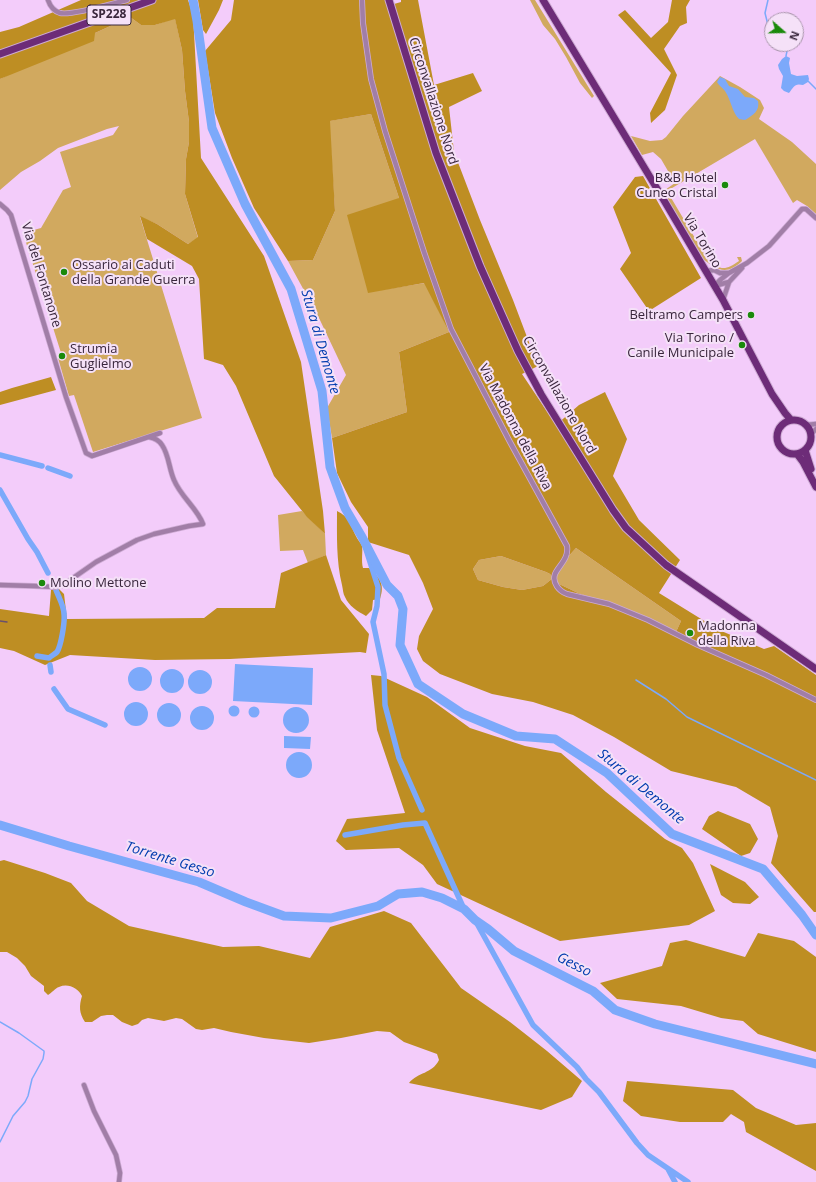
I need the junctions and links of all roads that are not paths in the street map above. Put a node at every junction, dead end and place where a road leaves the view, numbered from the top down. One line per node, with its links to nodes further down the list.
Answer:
1 (48, 0): 2 (street)
2 (127, 0)
3 (152, 0): 7 (main road, SP228)
4 (362, 0): 30 (street, Via Madonna della Riva)
5 (389, 0): 29 (main road, Circonvallazione Nord)
6 (543, 0): 11 (main road, Via Torino)
7 (0, 54)
8 (0, 204): 23 (street, Via del Fontanone)
9 (816, 218): 10 (street)
10 (747, 263): 12 (street); 13 (street)
11 (706, 271): 12 (street); 14 (main road, Via Torino)
12 (729, 273): 14 (street)
13 (729, 282): 14 (street); 15 (street)
14 (714, 286): 15 (main road, Via Torino)
15 (723, 300): 16 (main road, Via Torino)
16 (772, 394): 17 (main road, Via Torino); 18 (main road, Via Torino)
17 (792, 420): 18 (main road); 19 (main road)
18 (782, 424): 25 (main road)
19 (806, 424): 20 (street); 21 (main road)
20 (816, 424)
21 (813, 432): 24 (main road)
22 (160, 433): 23 (street, Via del Fontanone)
23 (149, 437): 28 (street)
24 (805, 450): 25 (main road); 26 (main road)
25 (797, 454): 27 (main road)
26 (816, 483)
27 (816, 487)
28 (0, 585)
29 (816, 669)
30 (816, 700)
31 (84, 1085): 32 (street)
32 (119, 1182)

